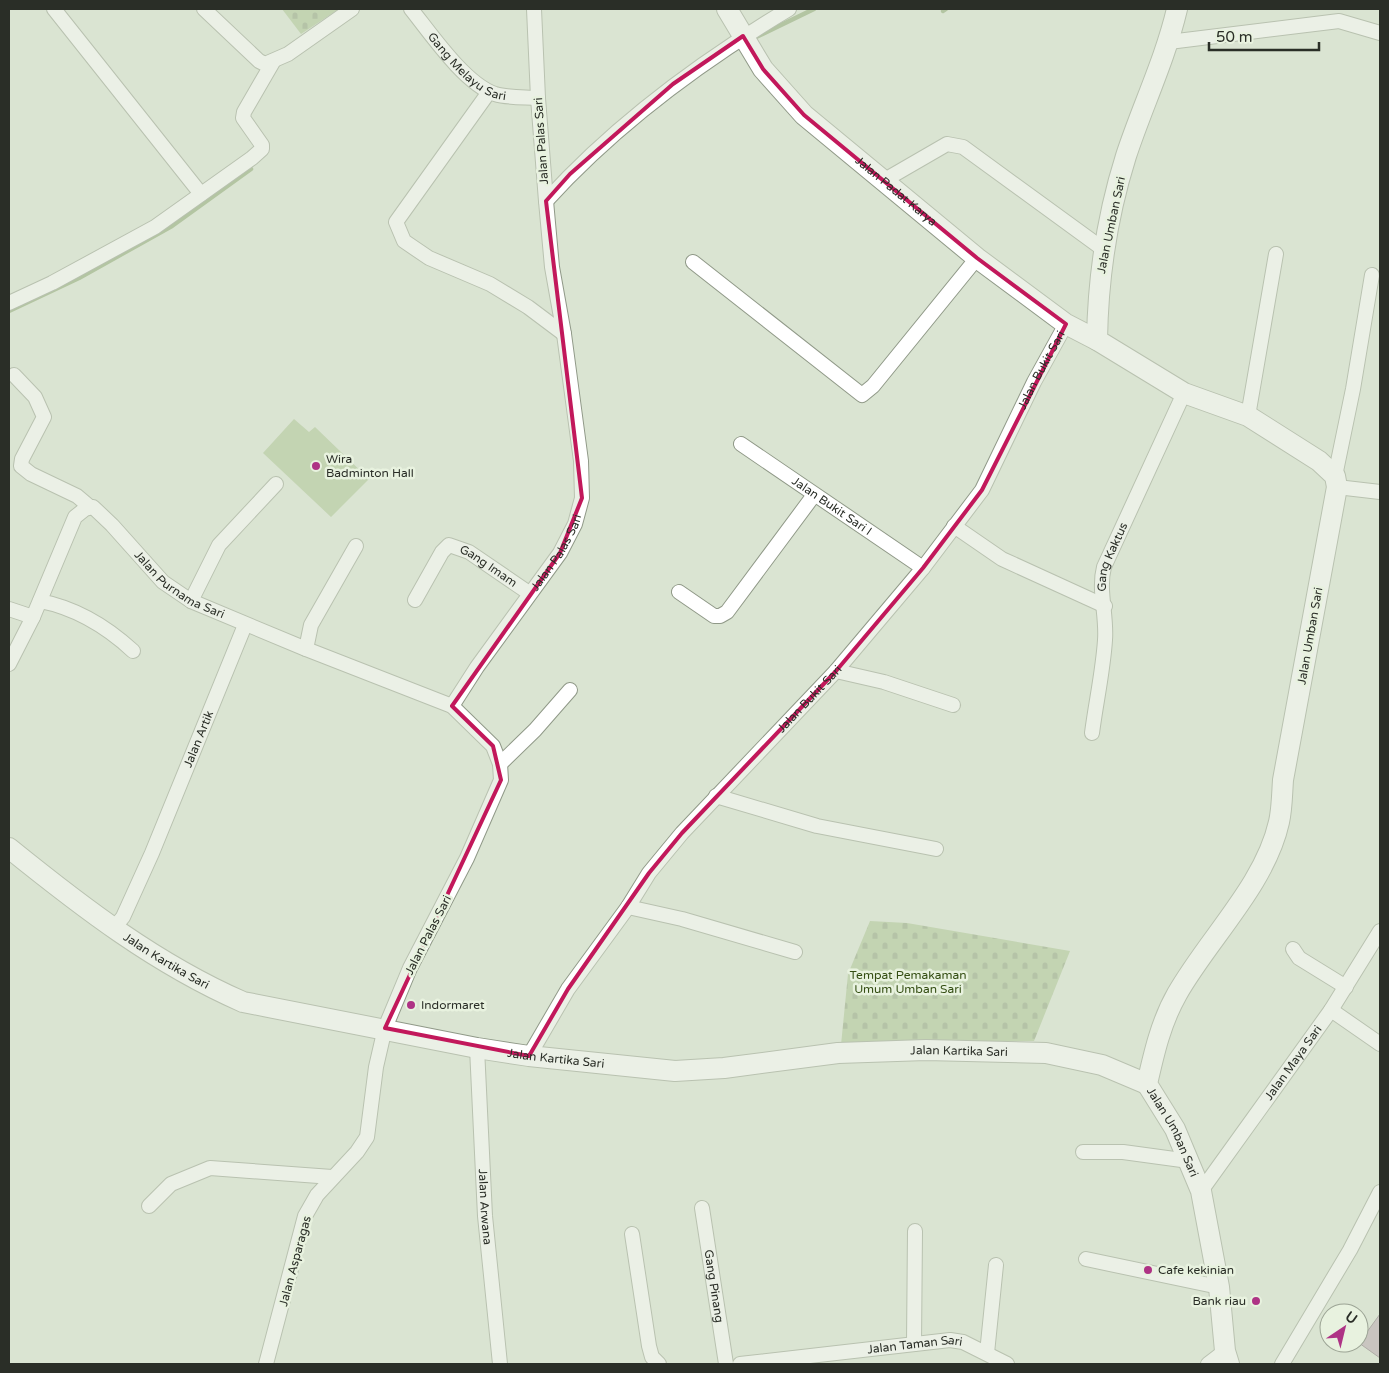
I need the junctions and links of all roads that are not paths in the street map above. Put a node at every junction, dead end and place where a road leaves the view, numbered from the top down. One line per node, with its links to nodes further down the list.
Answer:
1 (54, 9): 16 (street)
2 (204, 9): 12 (street)
3 (352, 9): 12 (street)
4 (411, 9): 13 (street, Gang Melayu Sari)
5 (534, 9): 14 (street, Jalan Palas Sari)
6 (726, 9): 10 (street, Jalan Padat Karya)
7 (789, 9): 10 (street)
8 (1176, 9): 11 (street, Jalan Umban Sari)
9 (1380, 33): 11 (street)
10 (743, 36): 15 (street, Jalan Padat Karya); 17 (street)
11 (1169, 42): 18 (street, Jalan Umban Sari)
12 (273, 62): 16 (street)
13 (488, 92): 14 (street, Gang Melayu Sari); 25 (street)
14 (538, 98): 17 (street, Jalan Palas Sari)
15 (883, 181): 18 (street); 20 (street, Jalan Padat Karya)
16 (201, 194): 23 (street)
17 (546, 201): 25 (street, Jalan Palas Sari)
18 (1103, 249): 26 (street, Jalan Umban Sari)
19 (1276, 254): 29 (street)
20 (977, 258): 21 (street); 24 (street, Jalan Padat Karya)
21 (693, 262)
22 (1372, 275): 31 (street)
23 (9, 303)
24 (1066, 324): 26 (street, Jalan Padat Karya); 36 (street, Jalan Bukit Sari)
25 (564, 334): 40 (street, Jalan Palas Sari)
26 (1097, 340): 28 (street)
27 (14, 375): 35 (street, Jalan Purnama Sari)
28 (1184, 393): 29 (street); 44 (street, Gang Kaktus)
29 (1248, 416): 31 (street)
30 (740, 444): 34 (street, Jalan Bukit Sari I)
31 (1336, 481): 33 (street); 71 (street, Jalan Umban Sari)
32 (276, 484): 43 (street)
33 (1380, 492)
34 (814, 495): 38 (street, Jalan Bukit Sari I); 39 (street)
35 (90, 507): 42 (street); 43 (street, Jalan Purnama Sari)
36 (954, 526): 38 (street, Jalan Bukit Sari); 44 (street)
37 (356, 546): 48 (street)
38 (923, 568): 51 (street, Jalan Bukit Sari)
39 (678, 592)
40 (529, 593): 41 (street, Gang Imam); 54 (street, Jalan Palas Sari)
41 (416, 600)
42 (40, 601): 46 (street); 49 (street)
43 (192, 602): 47 (street, Jalan Purnama Sari)
44 (1105, 606): 55 (street, Gang Kaktus)
45 (9, 609): 46 (street)
46 (33, 617): 50 (street)
47 (245, 625): 48 (street, Jalan Purnama Sari); 61 (street, Jalan Artik)
48 (306, 649): 54 (street, Jalan Purnama Sari)
49 (133, 651)
50 (9, 664)
51 (836, 671): 53 (street); 57 (street, Jalan Bukit Sari)
52 (570, 690): 56 (street)
53 (953, 705)
54 (452, 706): 56 (street)
55 (1092, 733)
56 (500, 764): 67 (street, Jalan Palas Sari)
57 (716, 796): 59 (street); 60 (street, Jalan Bukit Sari)
58 (9, 848): 61 (street, Jalan Kartika Sari)
59 (936, 849)
60 (628, 907): 64 (street); 70 (street, Jalan Bukit Sari)
61 (113, 929): 67 (street, Jalan Kartika Sari)
62 (1380, 931): 65 (street, Jalan Maya Sari)
63 (1293, 949): 65 (street)
64 (795, 952)
65 (1346, 987): 66 (street, Jalan Maya Sari)
66 (1332, 1010): 68 (street); 75 (street, Jalan Maya Sari)
67 (385, 1028): 69 (street, Jalan Kartika Sari); 74 (street, Jalan Asparagas)
68 (1380, 1044)
69 (477, 1048): 70 (street, Jalan Kartika Sari); 89 (street, Jalan Arwana)
70 (529, 1056): 71 (street, Jalan Kartika Sari)
71 (1147, 1084): 73 (street, Jalan Umban Sari)
72 (1083, 1152): 73 (street)
73 (1189, 1161): 75 (street, Jalan Umban Sari)
74 (332, 1177): 77 (street); 88 (street, Jalan Asparagas)
75 (1201, 1191): 83 (street, Jalan Umban Sari)
76 (1380, 1192): 95 (street)
77 (149, 1206)
78 (702, 1208): 91 (street, Gang Pinang)
79 (915, 1231): 84 (street)
80 (632, 1234): 90 (street)
81 (1086, 1258): 83 (street)
82 (996, 1266): 85 (street)
83 (1219, 1287): 86 (street, Jalan Umban Sari)
84 (914, 1344): 85 (street, Jalan Taman Sari); 87 (street, Jalan Taman Sari)
85 (986, 1353): 93 (street, Jalan Taman Sari)
86 (1227, 1358): 94 (street)
87 (829, 1359): 92 (street, Jalan Taman Sari)
88 (266, 1364)
89 (500, 1364)
90 (659, 1364)
91 (726, 1364)
92 (740, 1364)
93 (1007, 1364)
94 (1208, 1364)
95 (1282, 1364)

